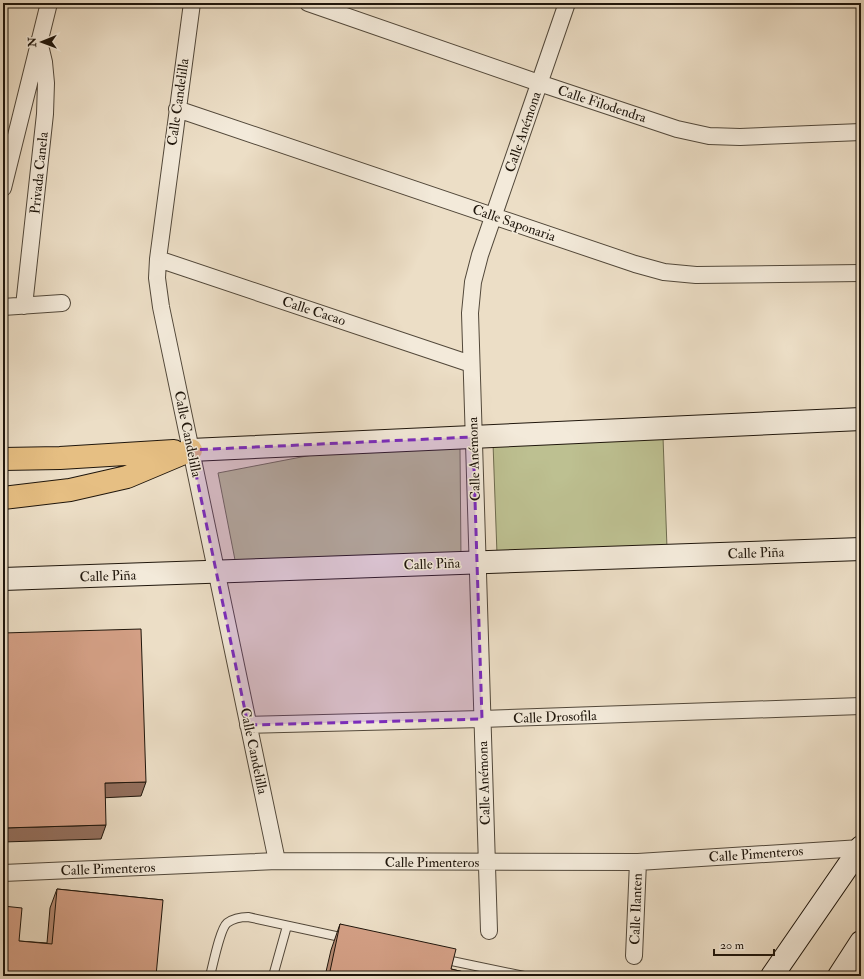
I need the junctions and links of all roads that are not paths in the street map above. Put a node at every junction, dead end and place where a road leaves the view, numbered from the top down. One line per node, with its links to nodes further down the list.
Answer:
1 (49, 3): 5 (street, Privada Canela)
2 (192, 3): 7 (street, Calle Candelilla)
3 (308, 3): 6 (street, Calle Filodendra)
4 (567, 3): 6 (street, Calle Anémona)
5 (39, 41): 9 (street, Privada Canela); 14 (street, Privada Canela)
6 (540, 83): 8 (street, Calle Filodendra); 10 (street, Calle Anémona)
7 (177, 109): 10 (street, Calle Saponaria); 11 (street, Calle Candelilla)
8 (861, 132)
9 (3, 188)
10 (494, 216): 12 (street, Calle Saponaria); 16 (street, Calle Anémona)
11 (158, 259): 16 (street, Calle Cacao); 19 (street, Calle Candelilla)
12 (861, 273)
13 (62, 304): 14 (street)
14 (24, 306): 15 (street)
15 (3, 307)
16 (471, 364): 18 (street, Calle Anémona)
17 (861, 419): 18 (main road)
18 (473, 437): 19 (main road); 23 (street, Calle Anémona)
19 (191, 450): 20 (main road); 21 (main road); 24 (street, Calle Candelilla)
20 (3, 459)
21 (3, 498)
22 (861, 549): 23 (main road, Calle Piña)
23 (477, 563): 24 (main road, Calle Piña); 27 (street, Calle Anémona)
24 (216, 572): 25 (main road, Calle Piña); 28 (street, Calle Candelilla)
25 (3, 579)
26 (861, 706): 27 (street, Calle Drosofila)
27 (482, 719): 28 (street, Calle Drosofila); 31 (street, Calle Anémona)
28 (248, 724): 30 (street, Calle Candelilla)
29 (861, 848): 32 (street, Calle Pimenteros); 43 (main road)
30 (277, 861): 31 (street, Calle Pimenteros); 33 (street, Calle Pimenteros)
31 (487, 862): 32 (street, Calle Pimenteros); 35 (street, Calle Anémona)
32 (638, 862): 38 (street, Calle Ilanten)
33 (3, 873)
34 (287, 926): 36 (lane); 40 (lane); 41 (lane)
35 (489, 931)
36 (356, 940)
37 (861, 942): 44 (main road)
38 (634, 956)
39 (432, 957): 42 (lane)
40 (210, 976)
41 (273, 976)
42 (524, 976)
43 (772, 976)
44 (839, 976)

